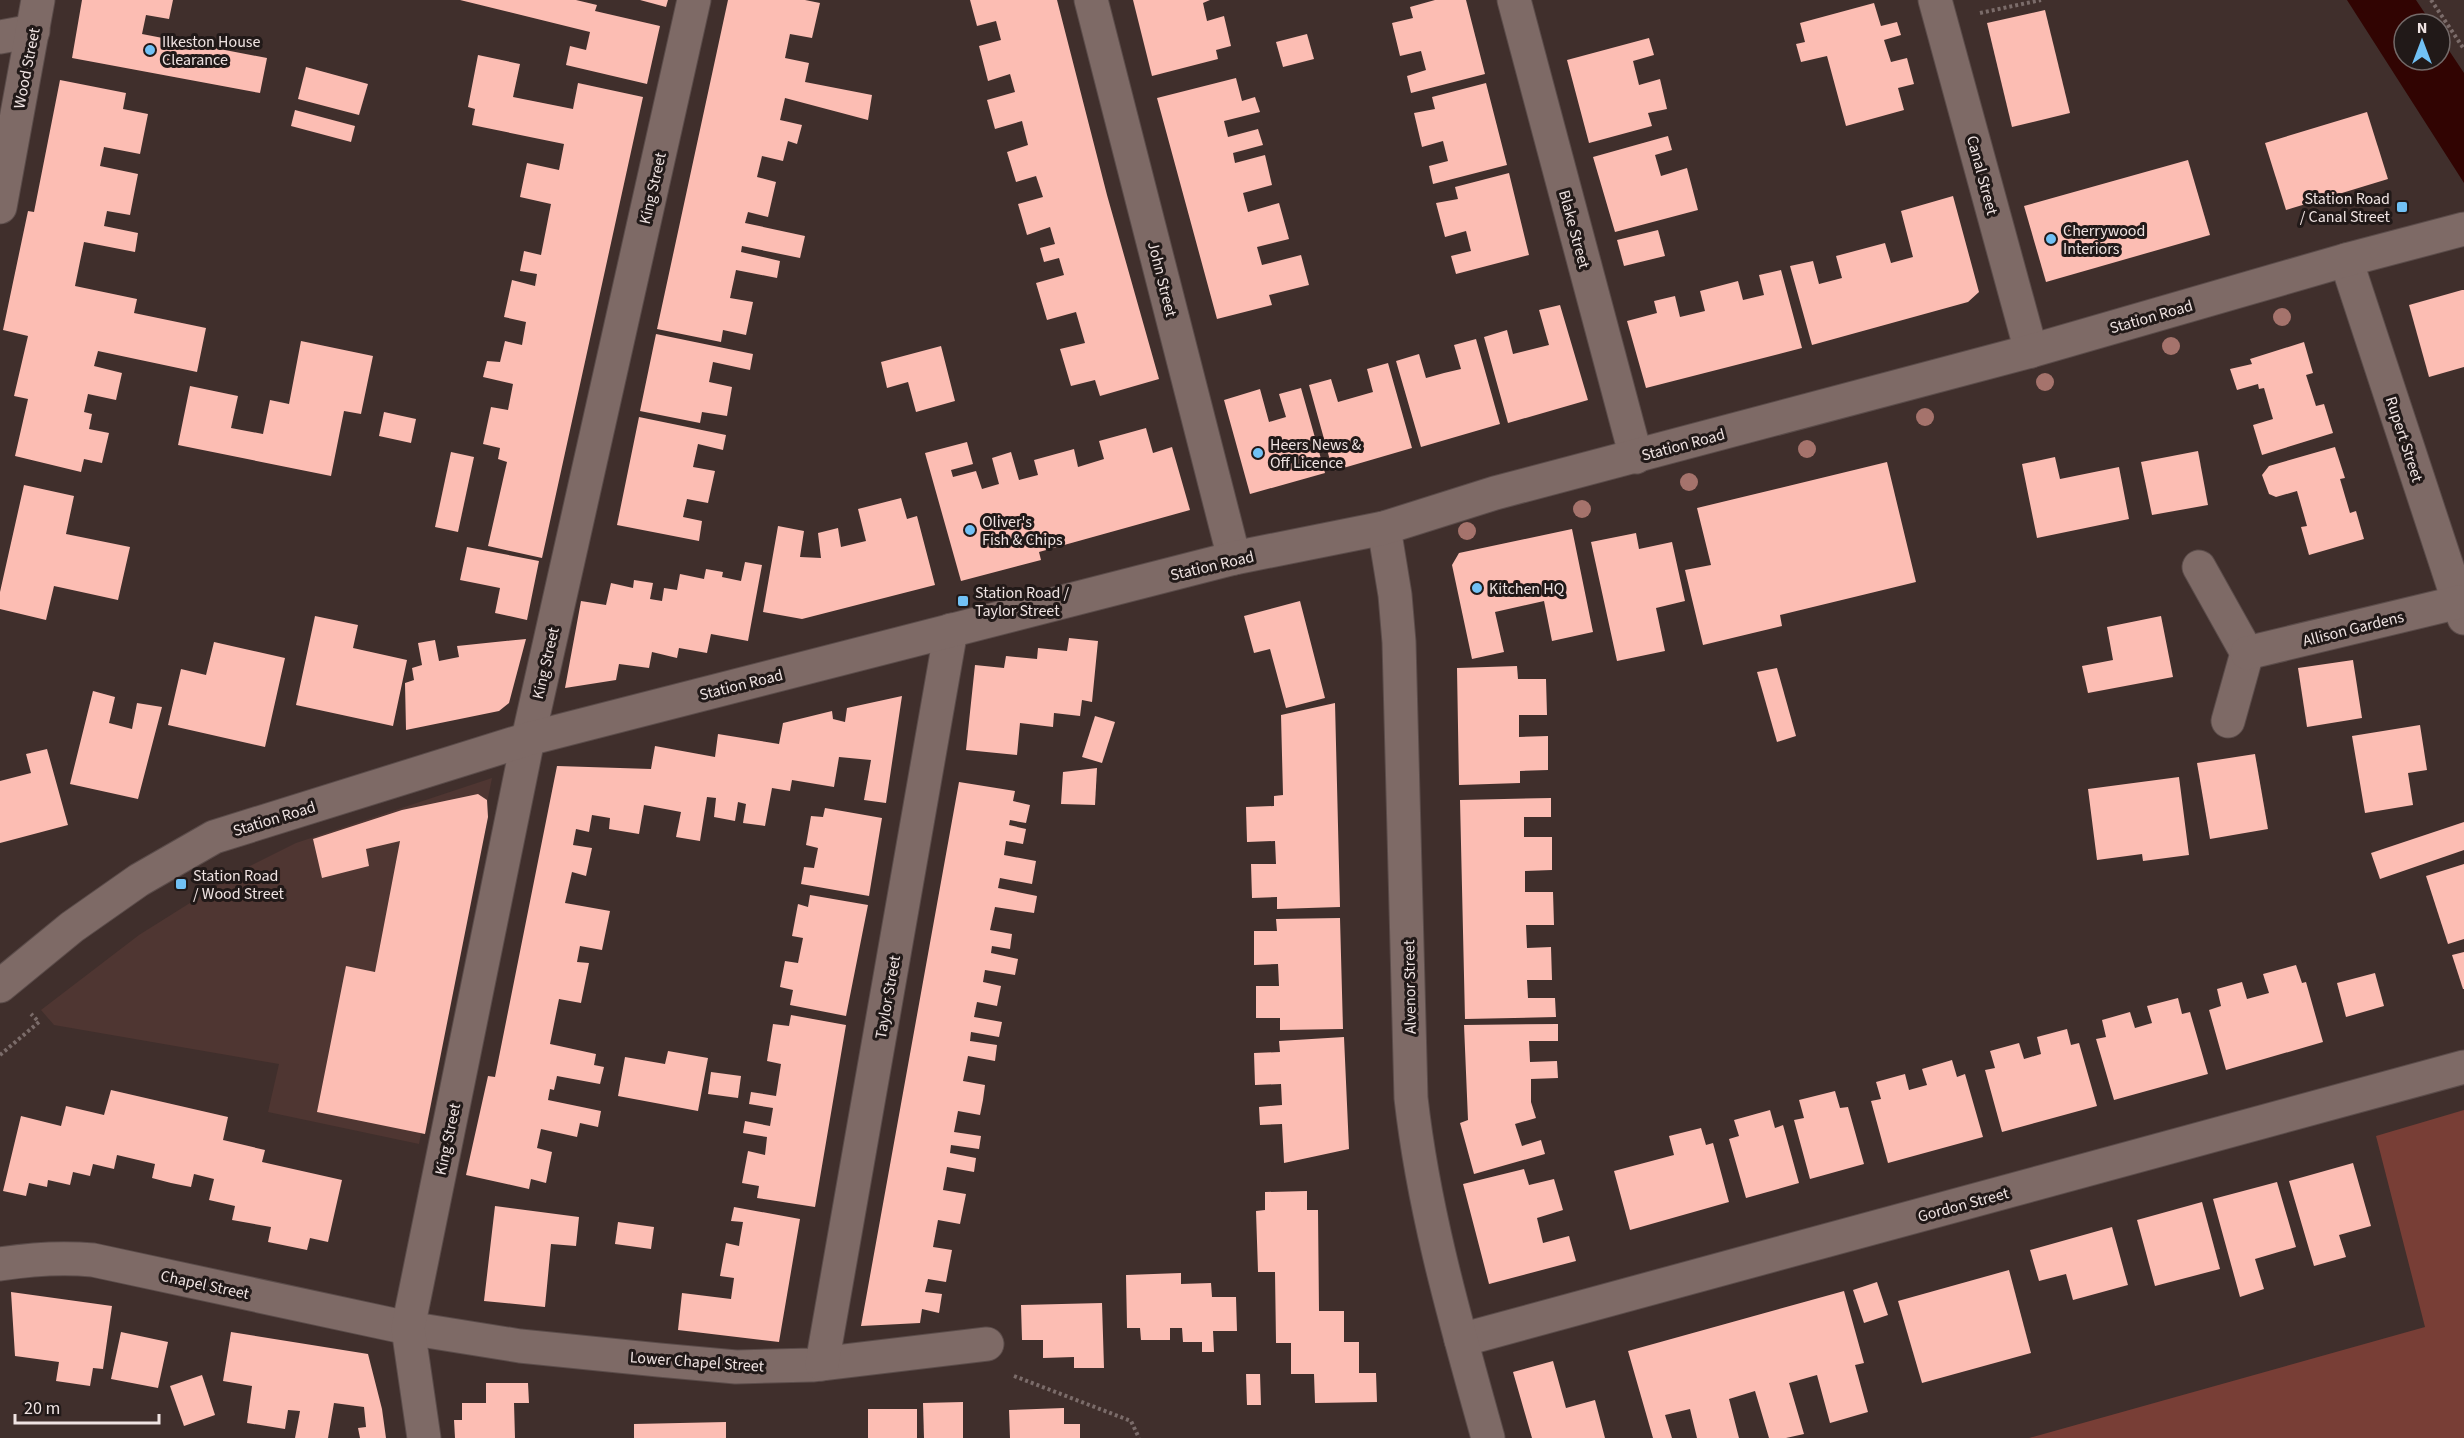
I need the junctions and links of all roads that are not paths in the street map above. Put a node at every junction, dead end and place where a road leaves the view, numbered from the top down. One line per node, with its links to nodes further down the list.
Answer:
1 (694, 0): 19 (street, King Street)
2 (1091, 0): 13 (street, John Street)
3 (1514, 0): 11 (street, Blake Street)
4 (1937, 10): 10 (street, Canal Street)
5 (36, 16): 6 (street); 7 (street, Wood Street)
6 (0, 37)
7 (0, 207)
8 (2464, 229): 9 (street, Station Road)
9 (2346, 260): 10 (street, Station Road); 15 (street, Rupert Street)
10 (2031, 351): 11 (street, Station Road)
11 (1636, 457): 12 (street, Station Road)
12 (1384, 528): 13 (street, Station Road); 24 (street, Alvenor Street)
13 (1234, 558): 16 (street, Station Road)
14 (2199, 567): 17 (street)
15 (2462, 610): 17 (street, Allison Gardens)
16 (951, 630): 19 (street, Station Road); 26 (street, Taylor Street)
17 (2247, 653): 18 (street)
18 (2228, 721)
19 (528, 739): 20 (street, Station Road); 23 (street, King Street)
20 (0, 986)
21 (2464, 1067): 24 (street, Gordon Street)
22 (0, 1264): 23 (street, Chapel Street)
23 (408, 1328): 26 (street, Lower Chapel Street); 27 (street, King Street)
24 (1461, 1340): 28 (street, Alvenor Street)
25 (987, 1344): 26 (street, Lower Chapel Street)
26 (822, 1364)
27 (424, 1438)
28 (1488, 1438)

